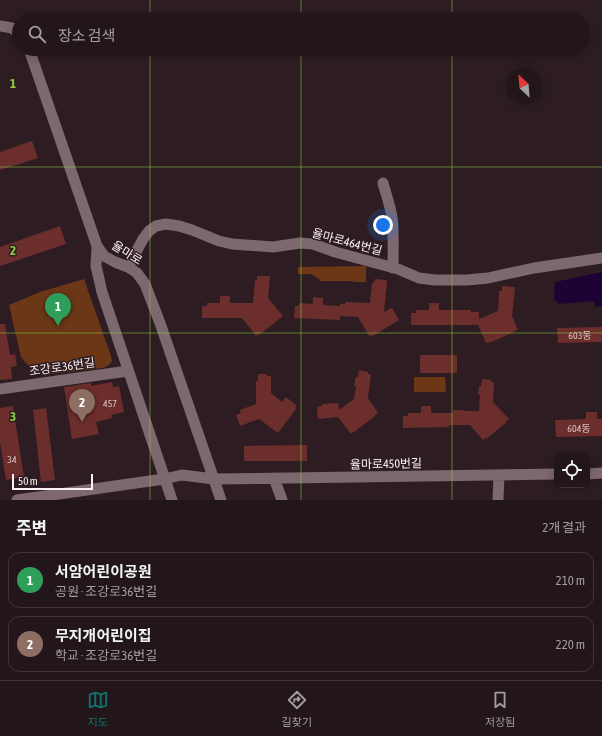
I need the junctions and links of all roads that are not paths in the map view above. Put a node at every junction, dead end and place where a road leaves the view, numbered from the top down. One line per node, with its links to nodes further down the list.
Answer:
1 (1, 26): 2 (street)
2 (12, 28)
3 (31, 56): 5 (street, 율마로)
4 (383, 183): 8 (street, 율마로464번길)
5 (97, 246): 7 (street, 율마로); 9 (street)
6 (602, 258): 8 (street, 율마로464번길)
7 (128, 267): 8 (street, 율마로464번길); 17 (street, 율마로)
8 (393, 268)
9 (128, 371): 10 (street, 조강로36번길); 16 (street)
10 (0, 389)
11 (554, 474): 14 (street, 율마로450번길)
12 (590, 474): 13 (street)
13 (602, 474)
14 (498, 475): 15 (street, 율마로450번길); 22 (street)
15 (274, 478): 17 (street, 율마로450번길); 21 (street)
16 (164, 479): 17 (street, 율마로450번길); 18 (street); 19 (street)
17 (214, 479): 20 (street, 율마로)
18 (17, 500)
19 (172, 500)
20 (221, 500)
21 (282, 500)
22 (498, 500)

